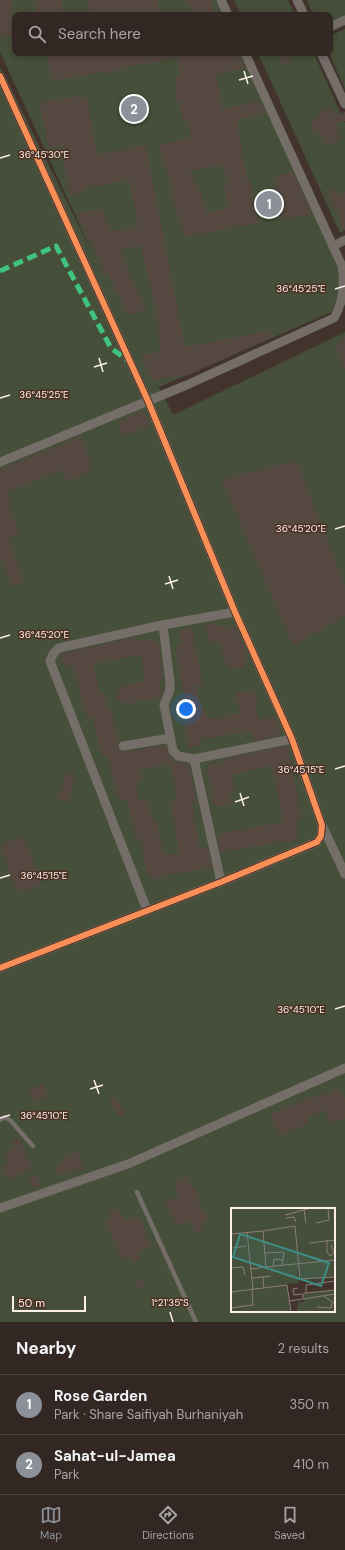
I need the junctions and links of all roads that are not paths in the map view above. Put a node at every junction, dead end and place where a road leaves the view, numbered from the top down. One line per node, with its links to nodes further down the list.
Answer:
1 (221, 0): 3 (street)
2 (298, 0): 4 (street)
3 (227, 12)
4 (303, 12)
5 (345, 20): 6 (street)
6 (333, 26)
7 (246, 56): 12 (street)
8 (322, 56): 10 (street)
9 (0, 76): 13 (street)
10 (345, 104)
11 (345, 240): 12 (street)
12 (332, 246): 13 (street)
13 (148, 401): 14 (street); 15 (street)
14 (0, 462)
15 (235, 612): 16 (street); 18 (street)
16 (163, 625): 17 (street); 24 (street)
17 (171, 738): 19 (street); 20 (street)
18 (292, 739): 20 (street); 21 (street)
19 (123, 746)
20 (194, 759): 23 (street)
21 (322, 825): 22 (street); 23 (street)
22 (345, 874)
23 (221, 882): 24 (street)
24 (147, 910): 25 (street)
25 (0, 968)
26 (345, 1068): 30 (street)
27 (0, 1120): 28 (lane)
28 (33, 1146)
29 (137, 1192): 31 (lane)
30 (0, 1208)
31 (196, 1322)

